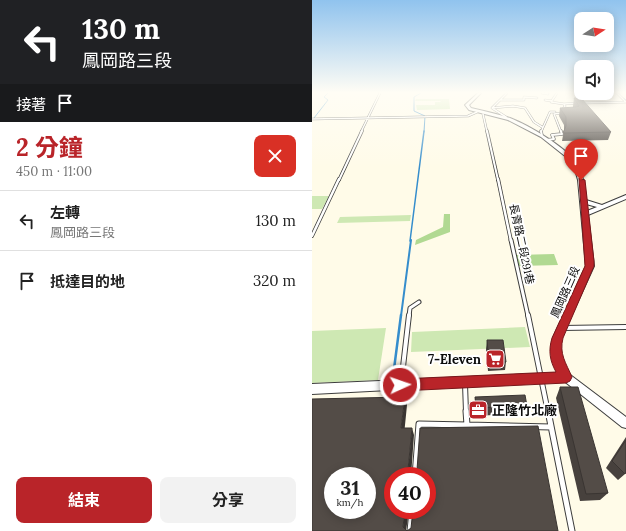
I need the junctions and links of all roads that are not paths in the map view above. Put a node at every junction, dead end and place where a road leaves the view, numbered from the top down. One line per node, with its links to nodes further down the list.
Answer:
1 (367, 118): 2 (lane); 8 (lane); 17 (lane)
2 (379, 118)
3 (484, 118): 22 (lane, 長青路二段291巷)
4 (503, 118): 9 (street, 鳳岡路三段)
5 (531, 118): 10 (lane)
6 (547, 118): 10 (lane)
7 (556, 118): 12 (lane)
8 (312, 119)
9 (509, 119): 11 (street, 鳳岡路三段)
10 (542, 127): 11 (lane)
11 (542, 136): 12 (street, 鳳岡路三段)
12 (548, 140): 14 (street, 鳳岡路三段)
13 (626, 197): 15 (street)
14 (584, 201): 15 (street); 16 (street, 鳳岡路三段)
15 (602, 207): 16 (street)
16 (585, 214): 20 (street, 鳳岡路三段)
17 (312, 236)
18 (418, 302): 24 (lane)
19 (626, 326): 20 (lane)
20 (562, 328): 21 (street, 鳳岡路三段)
21 (566, 377): 22 (street); 26 (street, 鳳岡路三段)
22 (542, 379): 23 (street); 28 (lane, 長青路二段291巷)
23 (465, 382): 24 (street); 27 (lane)
24 (400, 385): 25 (street)
25 (312, 389)
26 (626, 423)
27 (467, 425): 28 (lane); 29 (lane)
28 (552, 427): 32 (lane, 長青路二段291巷)
29 (416, 467)
30 (411, 519): 31 (lane)
31 (410, 531)
32 (572, 531)

